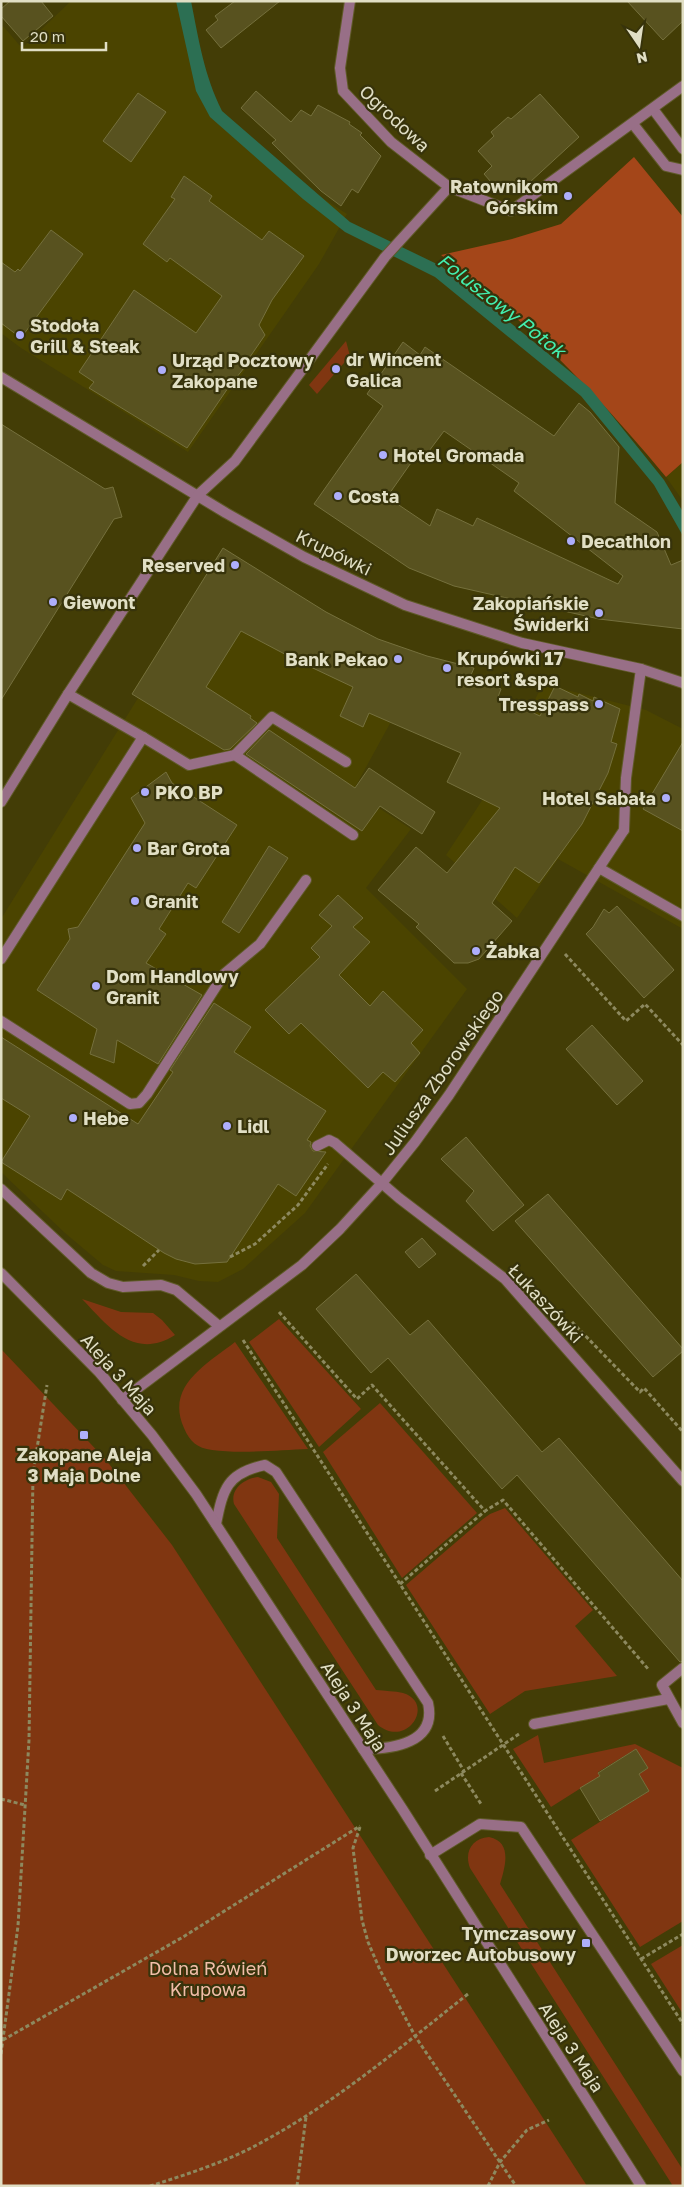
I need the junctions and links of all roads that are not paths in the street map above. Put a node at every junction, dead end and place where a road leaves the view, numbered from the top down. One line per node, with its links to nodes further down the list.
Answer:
1 (350, 1): 7 (street, Ogrodowa)
2 (683, 86): 3 (street)
3 (653, 108): 4 (street); 5 (street)
4 (633, 124): 6 (street); 7 (street, Ogrodowa)
5 (683, 149)
6 (683, 170)
7 (449, 186): 9 (street)
8 (1, 377): 9 (street, Krupówki)
9 (198, 495): 10 (street, Krupówki); 12 (street)
10 (642, 669): 11 (street, Krupówki); 18 (street, Juliusza Zborowskiego)
11 (683, 683)
12 (68, 694): 13 (street); 16 (street)
13 (143, 737): 14 (street); 21 (street)
14 (235, 755): 15 (street); 17 (street)
15 (346, 762)
16 (1, 802)
17 (353, 835)
18 (600, 868): 20 (street); 24 (street, Juliusza Zborowskiego)
19 (306, 880): 22 (street)
20 (683, 916)
21 (1, 959)
22 (1, 1021)
23 (317, 1146): 24 (street, Łukaszówki)
24 (382, 1183): 27 (street, Juliusza Zborowskiego); 29 (street, Łukaszówki)
25 (1, 1189): 27 (street)
26 (1, 1272): 28 (street, Aleja 3 Maja)
27 (219, 1326): 28 (street, Juliusza Zborowskiego)
28 (122, 1400): 30 (street, Aleja 3 Maja)
29 (683, 1481)
30 (216, 1524): 35 (street, Aleja 3 Maja); 35 (street)
31 (683, 1668): 32 (street)
32 (668, 1699): 33 (street); 34 (street)
33 (683, 1723)
34 (534, 1724)
35 (363, 1749): 36 (street, Aleja 3 Maja)
36 (430, 1855): 37 (street); 38 (street, Aleja 3 Maja)
37 (683, 2071)
38 (641, 2186)

